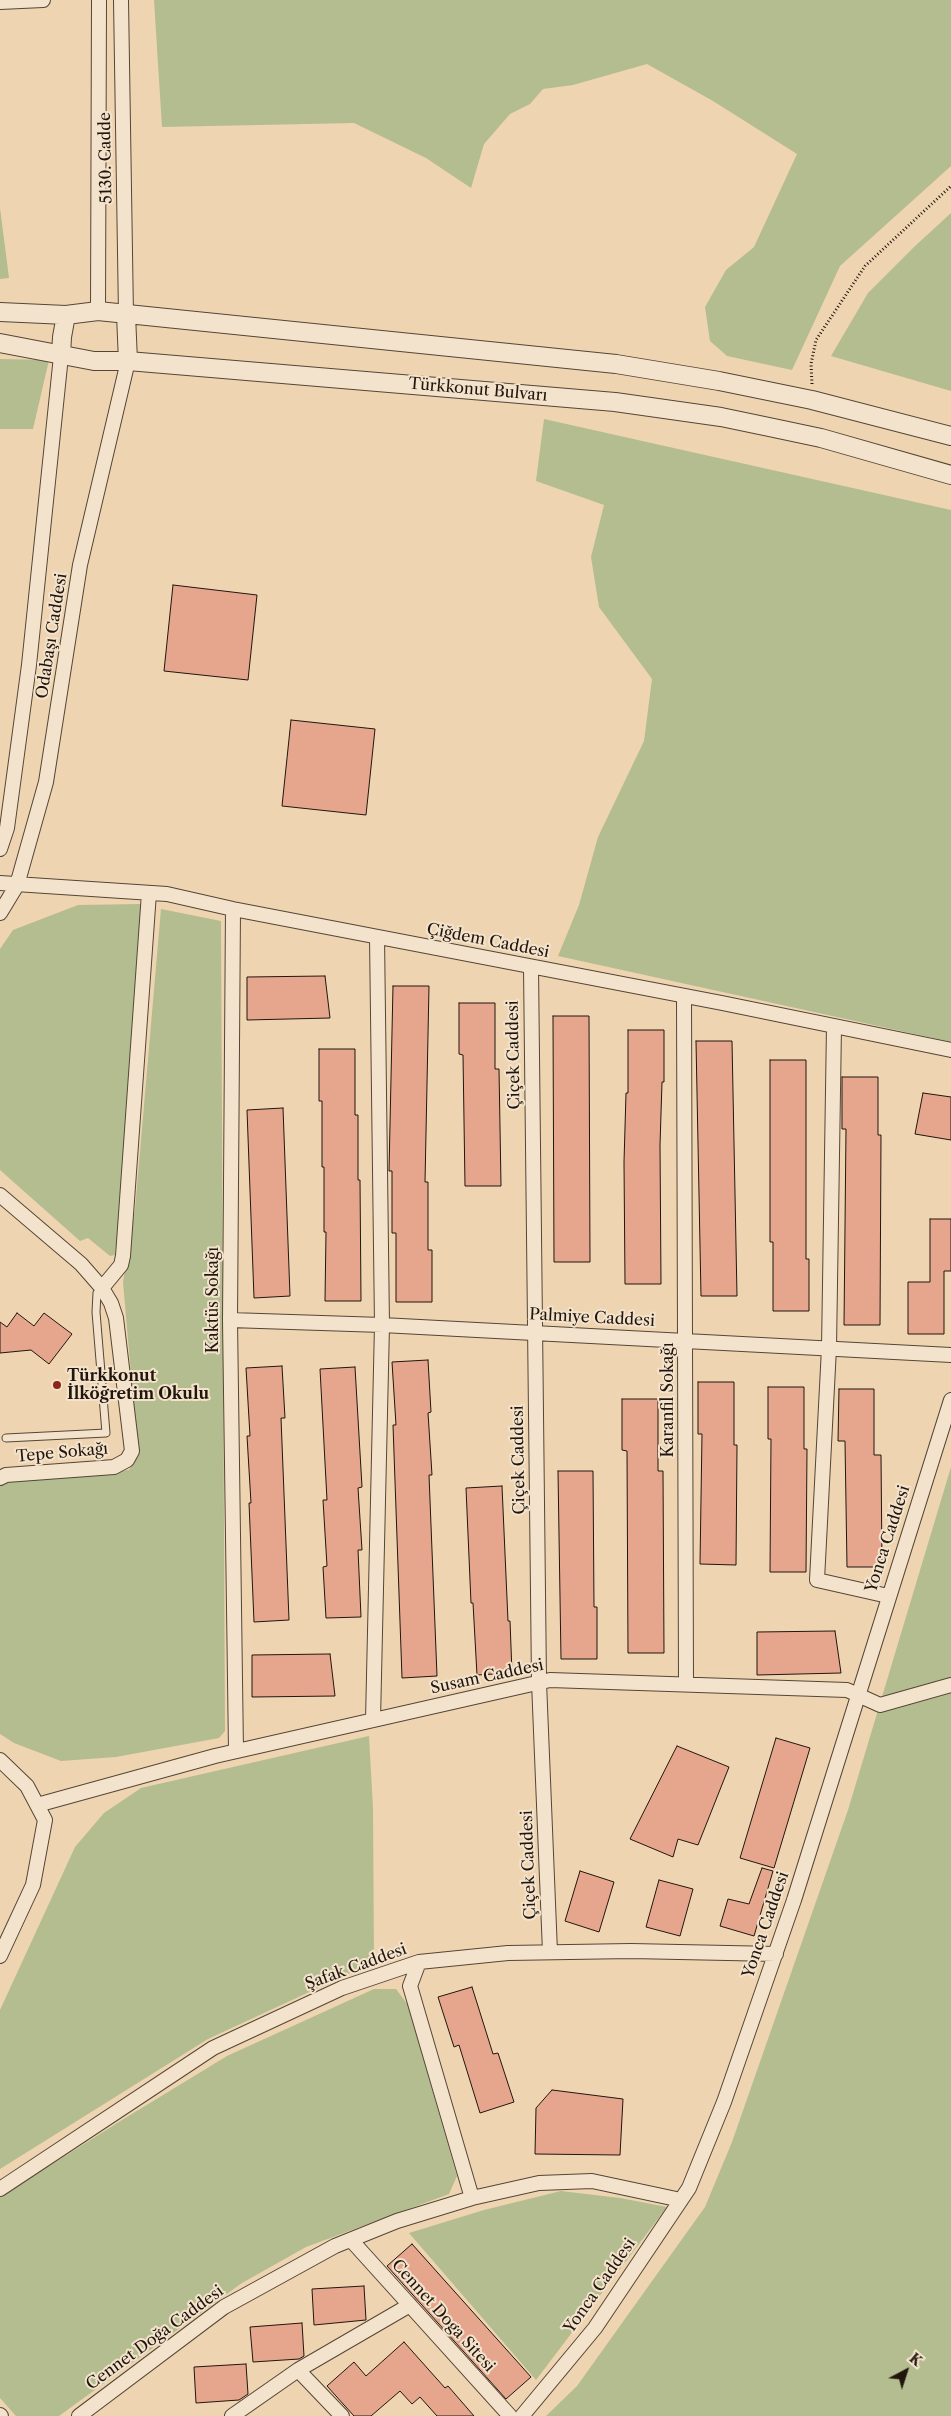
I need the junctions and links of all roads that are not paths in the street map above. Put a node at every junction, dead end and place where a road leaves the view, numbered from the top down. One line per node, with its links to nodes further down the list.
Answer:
1 (43, 0): 4 (street)
2 (99, 0): 5 (street, 5130. Cadde)
3 (121, 0): 8 (street, 5130. Cadde)
4 (0, 2)
5 (98, 310): 7 (street); 8 (street)
6 (0, 312): 7 (street)
7 (66, 315): 10 (street)
8 (126, 315): 11 (street); 12 (street)
9 (0, 342): 10 (street, Türkkonut Bulvarı)
10 (61, 356): 11 (street, Türkkonut Bulvarı); 14 (street, Odabaşı Caddesi)
11 (128, 361): 13 (street, Türkkonut Bulvarı); 16 (street, Odabaşı Caddesi)
12 (951, 436)
13 (951, 475)
14 (0, 849)
15 (0, 883): 16 (street, Çiğdem Caddesi)
16 (17, 885): 17 (street, Çiğdem Caddesi); 19 (street, Odabaşı Caddesi)
17 (149, 892): 18 (street, Çiğdem Caddesi); 26 (street)
18 (233, 909): 20 (street, Çiğdem Caddesi); 27 (street, Kaktüs Sokağı)
19 (0, 913)
20 (377, 937): 21 (street, Çiğdem Caddesi); 28 (street)
21 (531, 967): 22 (street, Çiğdem Caddesi); 29 (street, Çiçek Caddesi)
22 (684, 996): 23 (street, Çiğdem Caddesi); 30 (street, Karanfil Sokağı)
23 (834, 1026): 24 (street, Çiğdem Caddesi); 31 (street)
24 (951, 1050)
25 (0, 1196): 26 (street)
26 (102, 1288): 34 (lane); 35 (street, Tepe Sokağı)
27 (230, 1320): 28 (street, Palmiye Caddesi); 42 (street, Kaktüs Sokağı)
28 (382, 1325): 29 (street, Palmiye Caddesi); 41 (street)
29 (535, 1333): 30 (street, Palmiye Caddesi); 37 (street, Çiçek Caddesi)
30 (685, 1341): 31 (street, Palmiye Caddesi); 38 (street, Karanfil Sokağı)
31 (830, 1348): 32 (street, Palmiye Caddesi); 36 (street)
32 (951, 1355)
33 (951, 1400): 36 (street, Yonca Caddesi)
34 (6, 1438)
35 (0, 1478)
36 (888, 1596): 40 (street, Yonca Caddesi)
37 (539, 1682): 38 (street, Susam Caddesi); 41 (street, Susam Caddesi); 45 (street, Çiçek Caddesi)
38 (686, 1684): 40 (street, Susam Caddesi)
39 (951, 1685): 40 (street, Susam Caddesi)
40 (859, 1695): 46 (street, Yonca Caddesi)
41 (373, 1720): 42 (street, Susam Caddesi)
42 (236, 1751): 44 (street, Susam Caddesi)
43 (0, 1760): 44 (street)
44 (37, 1805): 47 (street)
45 (550, 1952): 46 (street, Şafak Caddesi); 48 (street, Şafak Caddesi)
46 (776, 1954): 51 (street, Yonca Caddesi)
47 (0, 1956)
48 (419, 1962): 49 (street, Şafak Caddesi); 50 (street)
49 (0, 2189)
50 (472, 2198): 51 (street, Cennet Doğa Caddesi); 52 (street, Cennet Doğa Caddesi)
51 (681, 2200): 59 (street, Yonca Caddesi)
52 (351, 2240): 53 (street, Cennet Doga Sitesi); 55 (street, Cennet Doğa Caddesi)
53 (410, 2305): 54 (street); 58 (street, Cennet Doga Sitesi)
54 (298, 2370): 56 (street); 57 (street)
55 (79, 2416)
56 (232, 2416)
57 (342, 2416)
58 (510, 2416)
59 (522, 2416)

